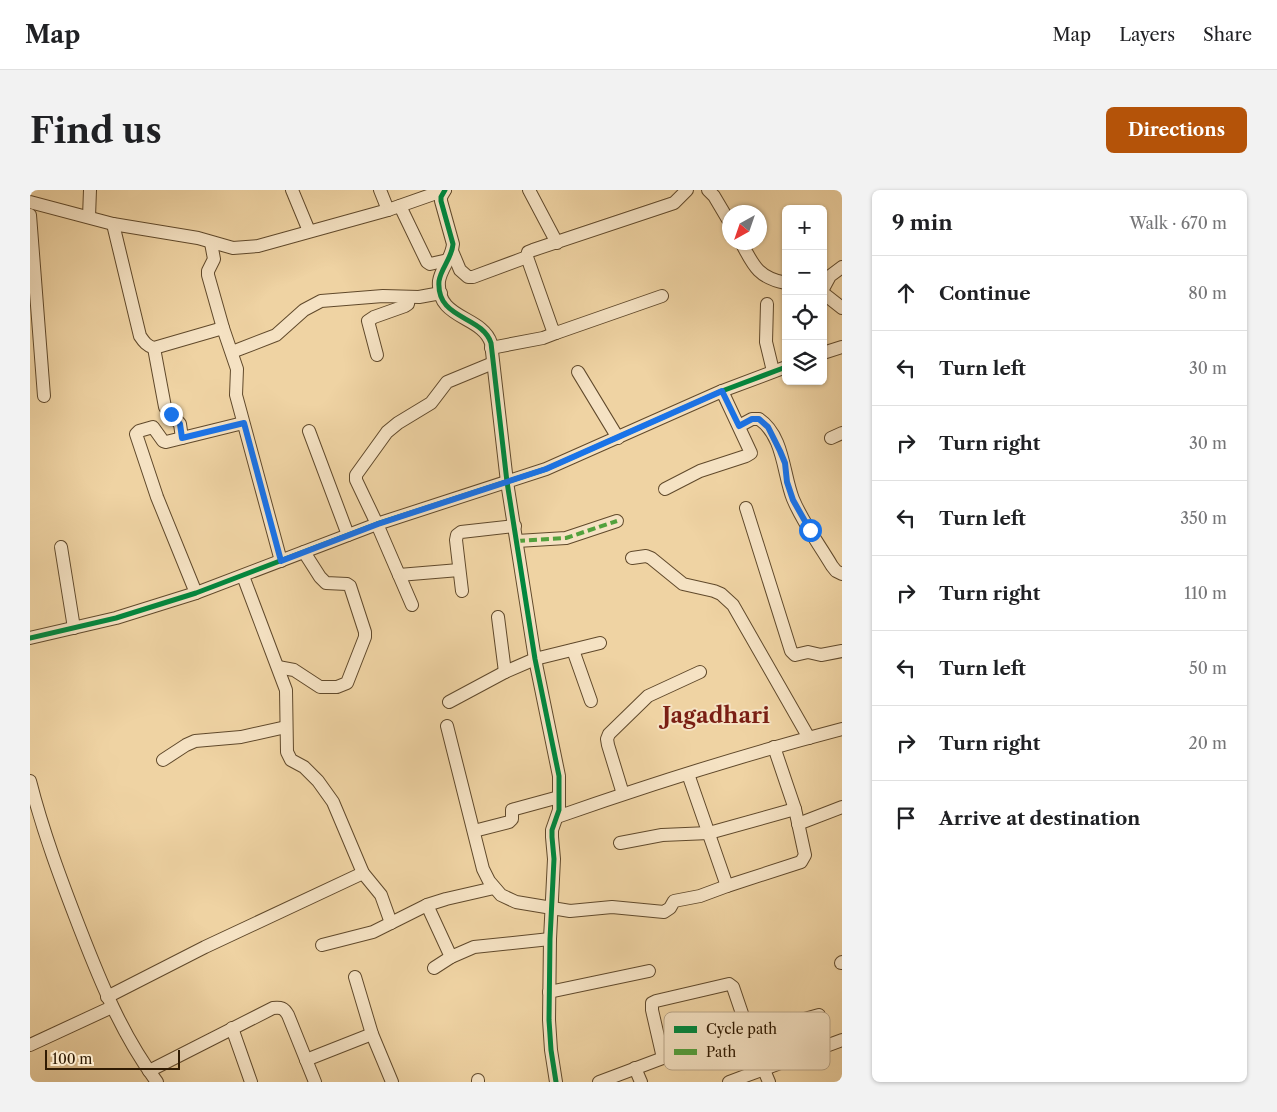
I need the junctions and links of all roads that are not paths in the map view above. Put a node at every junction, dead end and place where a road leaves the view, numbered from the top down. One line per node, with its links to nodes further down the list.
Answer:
1 (90, 190): 12 (street)
2 (292, 190): 14 (street)
3 (380, 190): 9 (street)
4 (445, 190): 9 (street); 18 (street)
5 (529, 190): 16 (street)
6 (687, 190): 16 (street)
7 (708, 190): 10 (street)
8 (30, 202): 12 (street)
9 (394, 208): 14 (street); 18 (street)
10 (722, 210)
11 (30, 214): 42 (street)
12 (89, 217): 13 (street)
13 (114, 224): 15 (street); 32 (street)
14 (310, 231): 15 (street)
15 (211, 243): 29 (street)
16 (557, 243): 19 (street)
17 (746, 250): 21 (street)
18 (450, 256): 19 (street); 23 (street)
19 (527, 257): 30 (street)
20 (842, 267): 22 (street)
21 (782, 282)
22 (827, 282)
23 (441, 293): 26 (street); 33 (street)
24 (824, 295): 28 (street)
25 (662, 296): 30 (street)
26 (409, 297): 34 (street); 36 (street)
27 (767, 304): 39 (street)
28 (842, 308)
29 (223, 328): 32 (street); 34 (street)
30 (556, 333): 33 (street)
31 (842, 347): 35 (street)
32 (154, 348): 46 (street)
33 (491, 348): 37 (street)
34 (232, 352): 43 (street)
35 (827, 352)
36 (377, 355)
37 (493, 363): 48 (street); 52 (street)
38 (782, 368): 39 (street)
39 (773, 371): 41 (street)
40 (578, 372): 47 (street)
41 (722, 391): 44 (street); 47 (street)
42 (44, 396)
43 (244, 423): 46 (street); 59 (street)
44 (739, 426): 49 (street); 61 (street)
45 (309, 431): 54 (street)
46 (182, 438): 65 (street)
47 (618, 438): 48 (street)
48 (507, 482): 52 (street); 53 (street)
49 (665, 489)
50 (746, 508): 72 (street)
51 (616, 521): 55 (street)
52 (378, 524): 54 (street); 62 (street)
53 (515, 526): 55 (street); 60 (street)
54 (348, 535): 57 (street)
55 (517, 541): 73 (street)
56 (61, 547): 68 (street)
57 (304, 552): 59 (street); 74 (street)
58 (632, 558): 82 (street)
59 (281, 561): 63 (street)
60 (459, 570): 62 (street); 64 (street)
61 (842, 574)
62 (399, 575): 66 (street)
63 (243, 576): 65 (street); 74 (street)
64 (462, 591)
65 (196, 593): 68 (street)
66 (412, 606)
67 (498, 617): 75 (street)
68 (74, 628): 69 (street)
69 (30, 638)
70 (600, 644): 71 (street)
71 (573, 650): 73 (street); 77 (street)
72 (842, 651)
73 (536, 659): 75 (street); 88 (street)
74 (278, 667): 80 (street)
75 (505, 672): 78 (street)
76 (700, 672): 87 (street)
77 (591, 701)
78 (449, 702)
79 (447, 726): 93 (street)
80 (286, 727): 84 (street); 96 (street)
81 (842, 730): 82 (street)
82 (809, 738): 83 (street)
83 (774, 747): 85 (street); 90 (street)
84 (163, 760)
85 (688, 774): 87 (street); 94 (street)
86 (30, 781): 109 (street)
87 (623, 794): 91 (street)
88 (560, 797): 91 (street); 93 (street)
89 (842, 806): 92 (street)
90 (795, 810): 92 (street); 94 (street)
91 (557, 817): 100 (street)
92 (798, 824): 97 (street)
93 (474, 831): 98 (street)
94 (708, 834): 95 (street); 97 (street)
95 (620, 843)
96 (363, 873): 101 (street); 109 (street)
97 (727, 886): 100 (street)
98 (494, 888): 99 (street); 100 (street)
99 (427, 905): 101 (street); 104 (street)
100 (552, 908): 102 (street)
101 (391, 923): 103 (street)
102 (550, 939): 104 (street); 108 (street)
103 (322, 945)
104 (451, 957): 105 (street)
105 (434, 968)
106 (649, 970): 108 (street)
107 (355, 978): 112 (street)
108 (549, 992): 125 (street)
109 (109, 1002): 114 (street); 120 (street)
110 (741, 1012): 116 (street)
111 (232, 1028): 117 (street); 120 (street); 122 (street)
112 (372, 1034): 117 (street); 124 (street)
113 (842, 1040): 115 (street)
114 (30, 1045)
115 (830, 1045)
116 (663, 1058): 118 (street)
117 (306, 1060): 123 (street)
118 (635, 1068): 126 (street); 127 (street)
119 (764, 1070): 128 (street); 129 (street)
120 (149, 1071): 121 (street)
121 (157, 1082)
122 (251, 1082)
123 (315, 1082)
124 (392, 1082)
125 (556, 1082)
126 (599, 1082)
127 (641, 1082)
128 (729, 1082)
129 (769, 1082)

